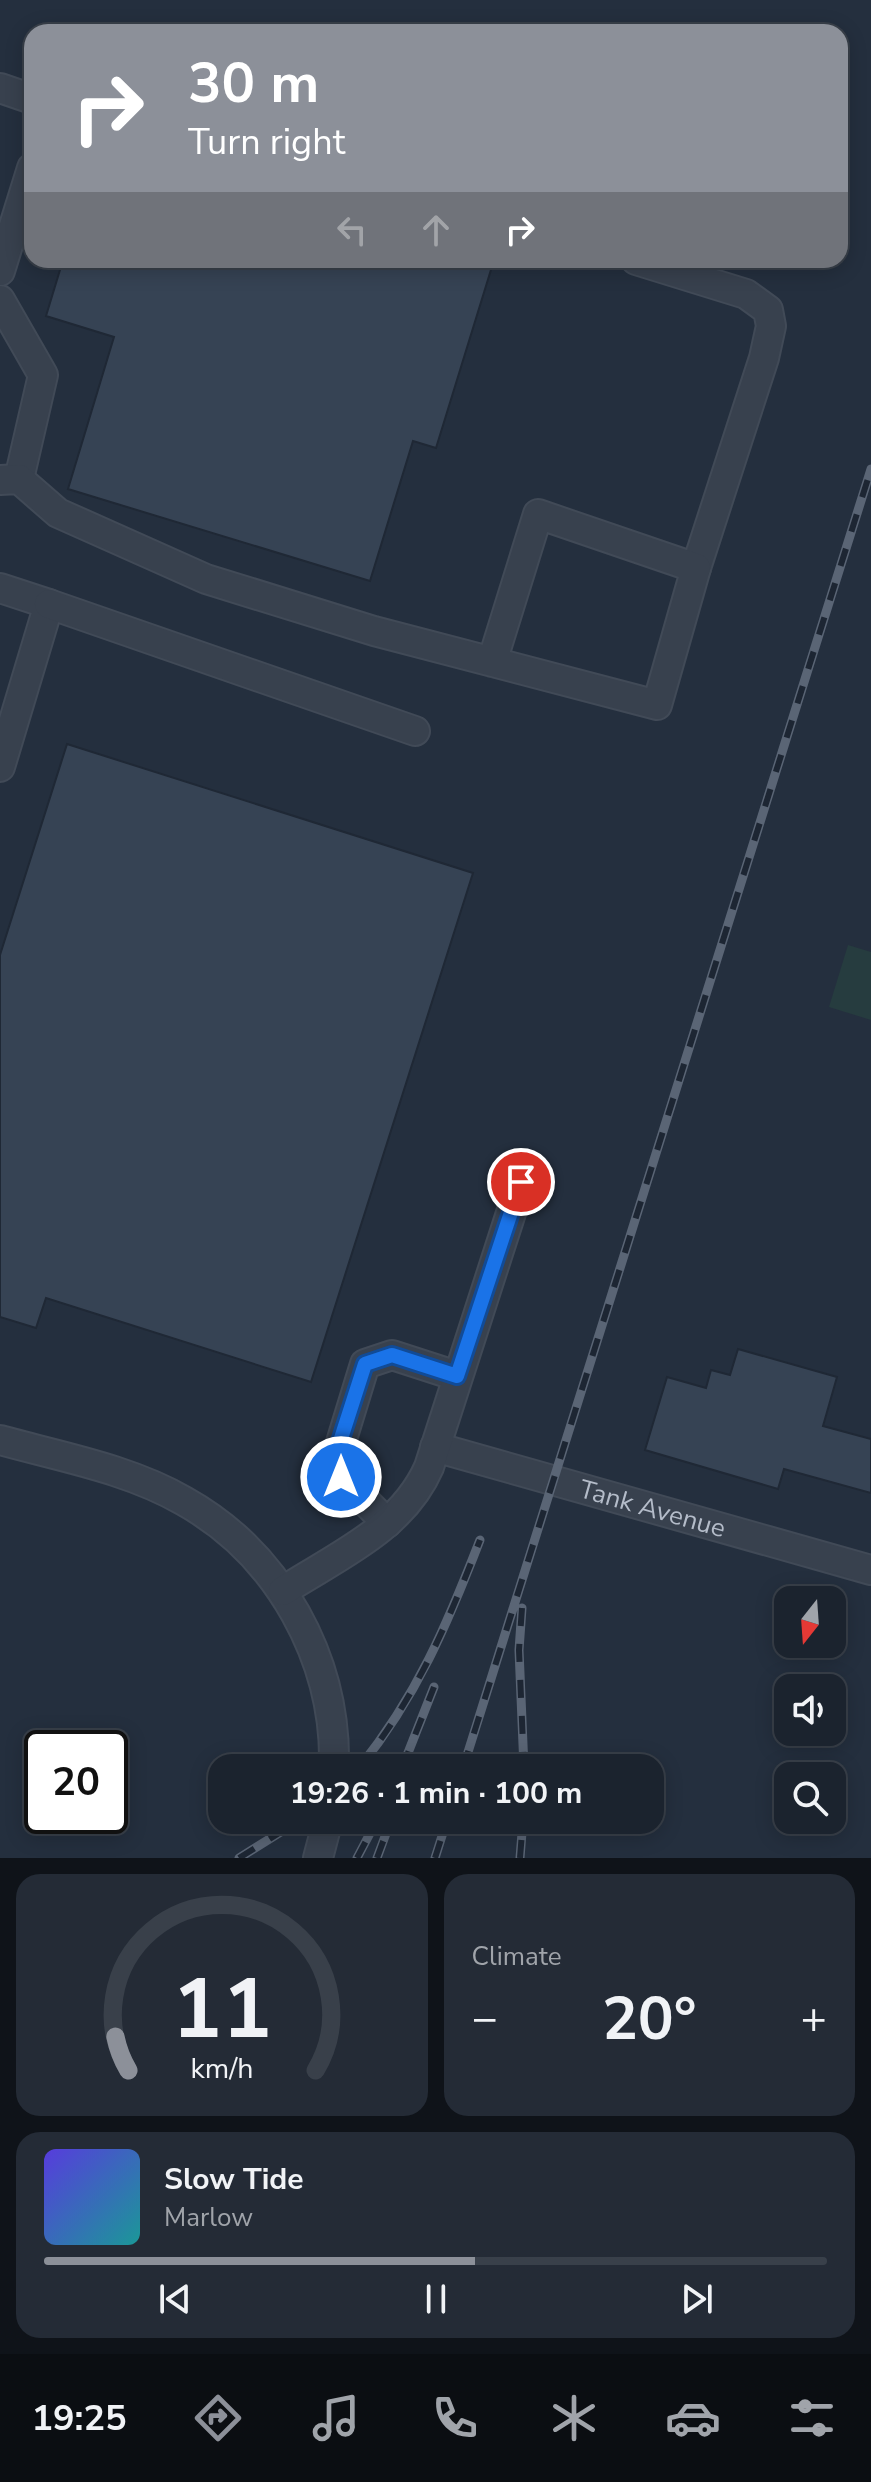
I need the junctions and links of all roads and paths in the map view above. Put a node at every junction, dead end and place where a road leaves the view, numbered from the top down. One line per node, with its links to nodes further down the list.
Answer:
1 (0, 88): 2 (street)
2 (24, 96)
3 (24, 194): 5 (street)
4 (662, 268): 8 (street)
5 (0, 271)
6 (0, 300): 7 (street)
7 (10, 479): 11 (street)
8 (696, 568): 11 (street); 11 (street)
9 (0, 588): 10 (street)
10 (49, 604): 12 (street); 13 (street)
11 (492, 662)
12 (415, 731)
13 (0, 767)
14 (521, 1182): 15 (street)
15 (457, 1376): 17 (street); 18 (street)
16 (0, 1440): 20 (street)
17 (435, 1447): 18 (street); 19 (street, Tank Avenue)
18 (387, 1523): 20 (street)
19 (871, 1570)
20 (283, 1591): 21 (street)
21 (333, 1754)
22 (324, 1834): 23 (street)
23 (318, 1858)

